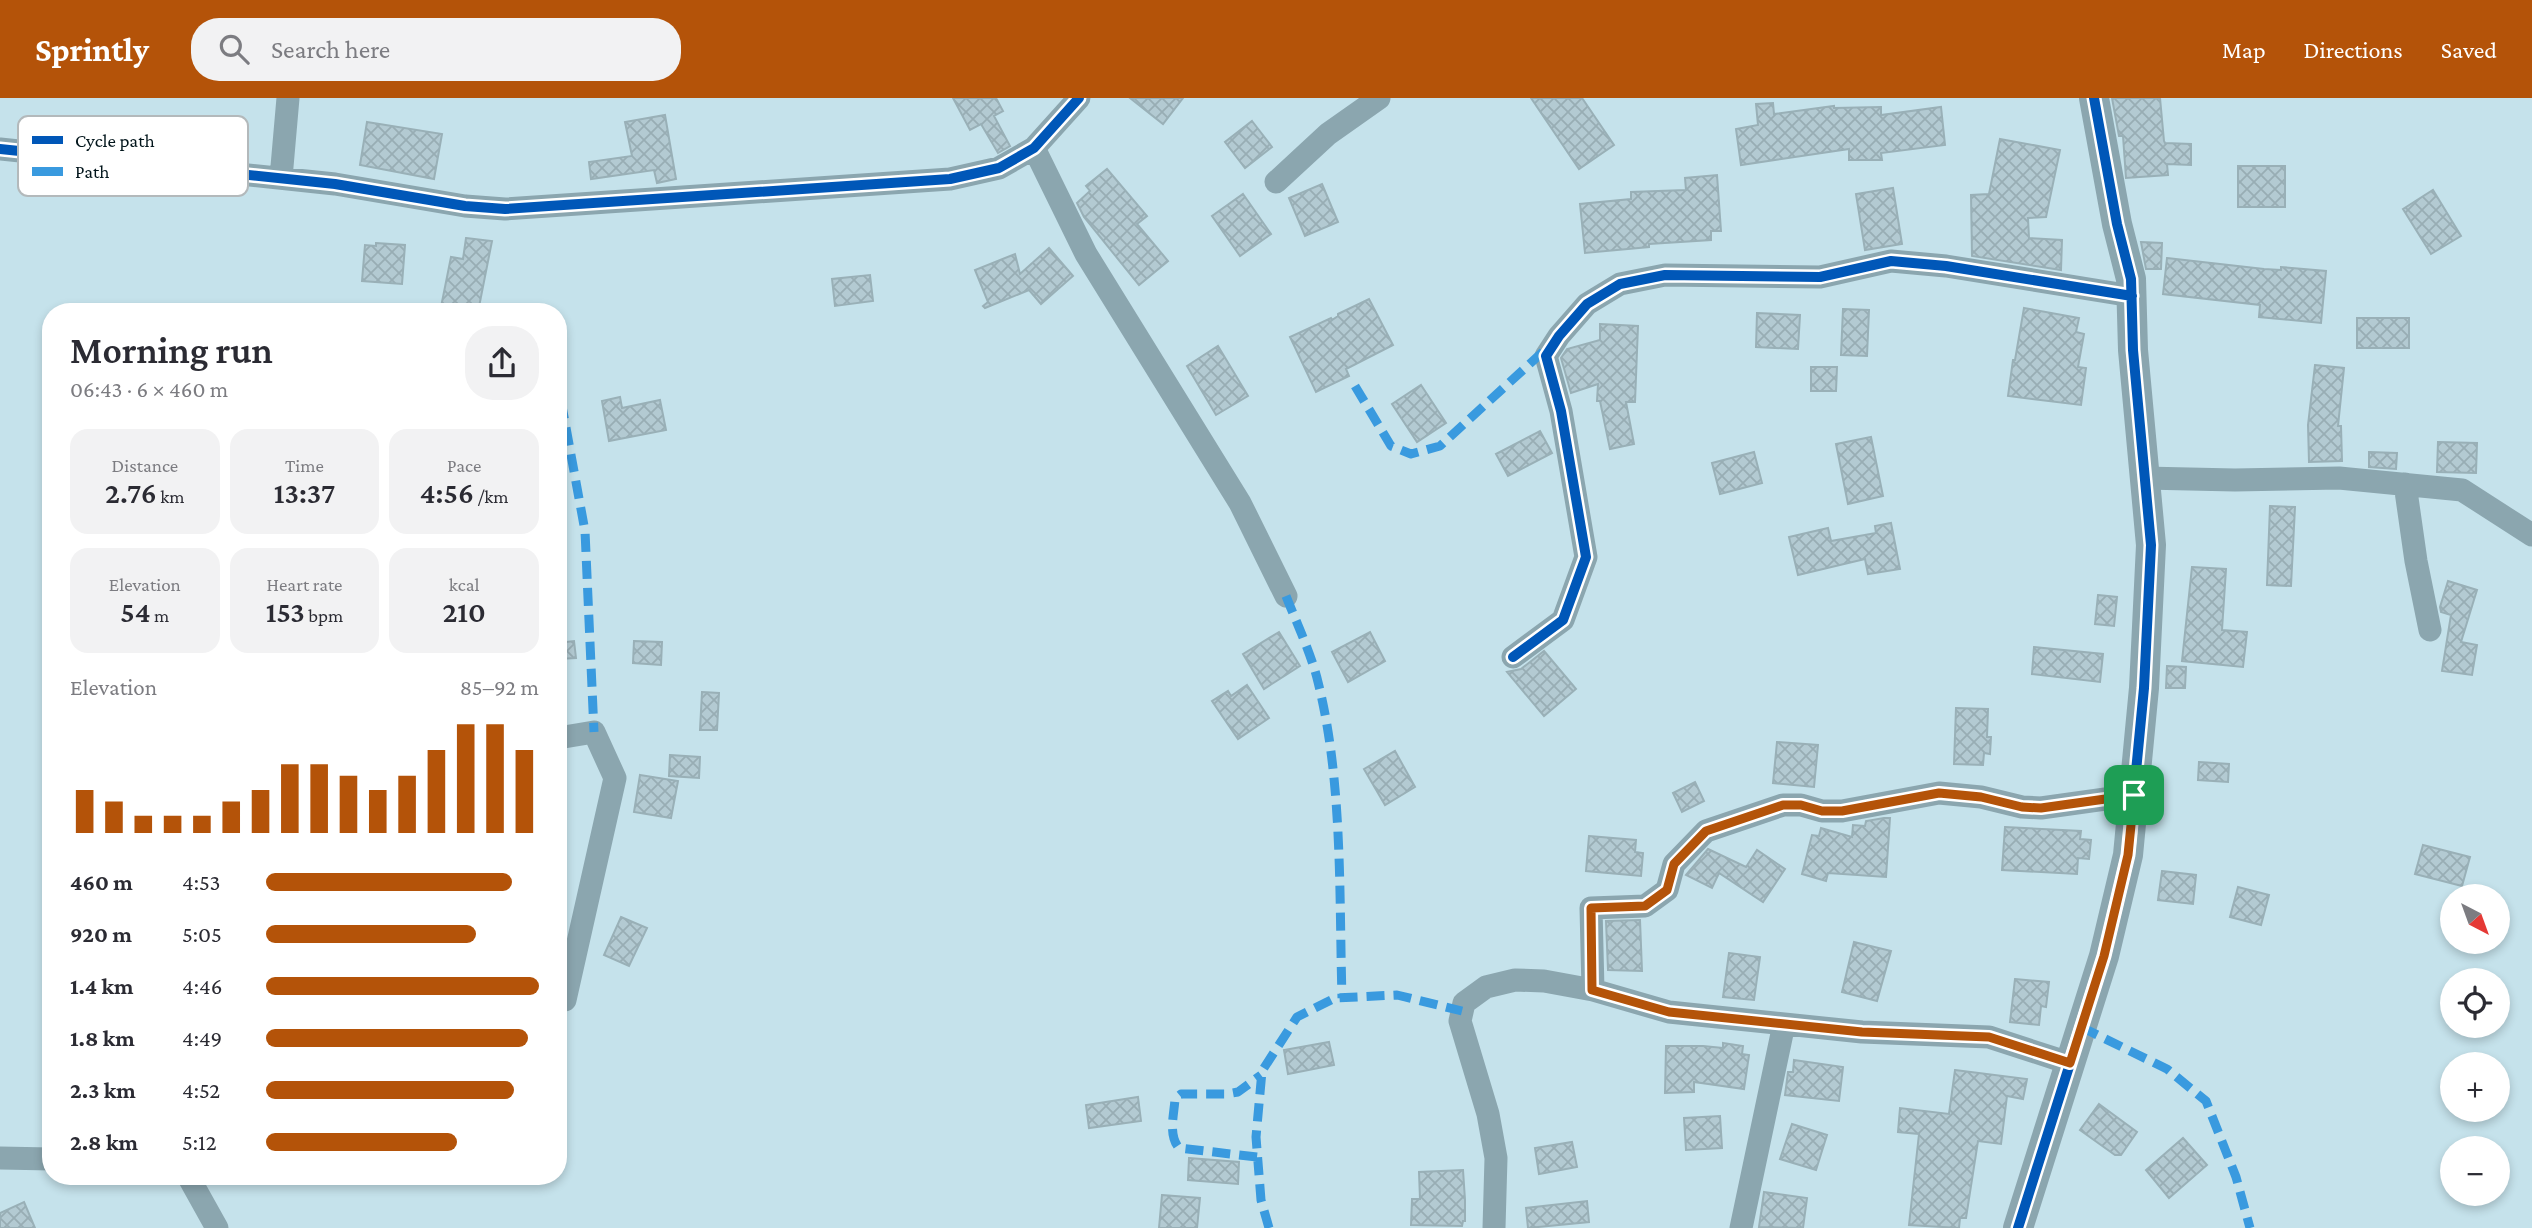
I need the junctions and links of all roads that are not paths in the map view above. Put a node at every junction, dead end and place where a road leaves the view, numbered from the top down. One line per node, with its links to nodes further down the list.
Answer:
1 (288, 98): 9 (street)
2 (1079, 98): 5 (street)
3 (1379, 98): 10 (street)
4 (2094, 98): 11 (street)
5 (1034, 148): 9 (street); 15 (street)
6 (0, 149): 7 (street)
7 (18, 151)
8 (248, 175): 9 (street)
9 (281, 178)
10 (1276, 182)
11 (2132, 296): 12 (street); 17 (street)
12 (2144, 478): 13 (street); 19 (street)
13 (2405, 484): 14 (street); 16 (street)
14 (2532, 535)
15 (1286, 596)
16 (2430, 630)
17 (1513, 657)
18 (567, 736): 21 (street)
19 (2134, 795): 20 (street); 23 (street)
20 (1592, 990): 22 (street); 28 (street)
21 (567, 991)
22 (1784, 1024): 23 (street); 29 (street)
23 (2070, 1063): 30 (street)
24 (0, 1158): 25 (street)
25 (42, 1159)
26 (193, 1185): 27 (street)
27 (217, 1228)
28 (1494, 1228)
29 (1741, 1228)
30 (2018, 1228)

